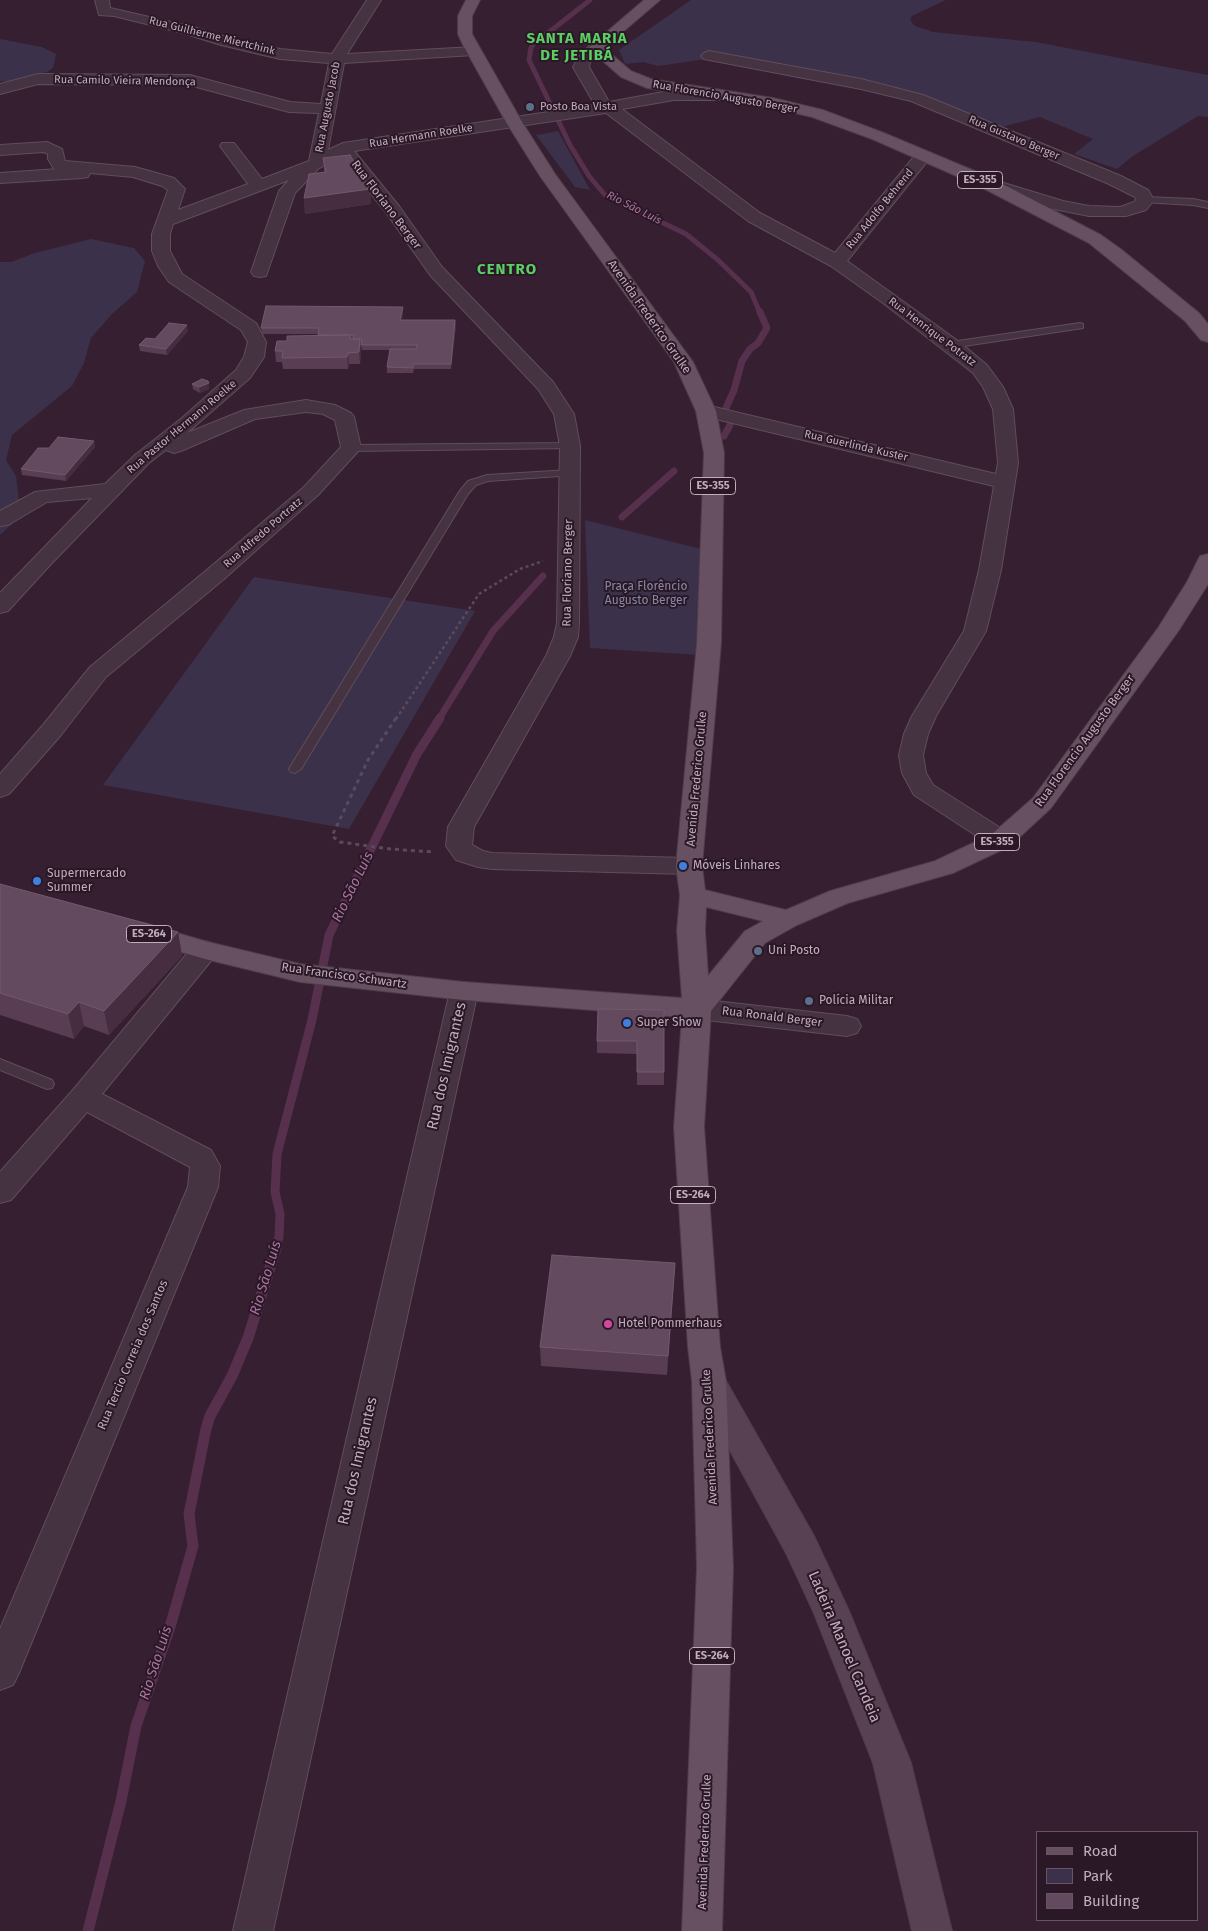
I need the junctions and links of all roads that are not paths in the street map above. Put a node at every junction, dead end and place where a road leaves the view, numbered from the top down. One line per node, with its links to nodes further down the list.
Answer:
1 (374, 0): 8 (street, Rua Augusto Jacob)
2 (473, 0): 6 (main road, Avenida Frederico Grulke / ES-355)
3 (653, 0): 5 (main road)
4 (103, 4): 8 (street, Rua Guilherme Miertchink)
5 (595, 48): 10 (main road, Rua Florencio Augusto Berger / ES-355); 11 (street)
6 (474, 51): 8 (street, Rua Guilherme Miertchink); 13 (main road, Avenida Frederico Grulke / ES-355)
7 (709, 56): 23 (street, Rua Gustavo Berger)
8 (337, 58): 12 (street, Rua Augusto Jacob)
9 (0, 89): 12 (street, Rua Camilo Vieira Mendonça)
10 (718, 94): 11 (street, Rua Hermann Roelke); 17 (main road, Rua Florencio Augusto Berger / ES-355)
11 (607, 107): 13 (street, Rua Hermann Roelke); 26 (street, Rua Henrique Potratz)
12 (328, 109): 18 (street, Rua Augusto Jacob)
13 (514, 122): 15 (street, Rua Hermann Roelke); 31 (main road, Avenida Frederico Grulke / ES-355)
14 (228, 146): 22 (street)
15 (343, 148): 18 (street, Rua Hermann Roelke); 32 (street, Rua Floriano Berger)
16 (0, 150): 19 (street)
17 (923, 156): 21 (main road, Rua Florencio Augusto Berger / ES-355); 26 (street, Rua Adolfo Behrend)
18 (317, 164): 22 (street, Rua Hermann Roelke); 27 (street)
19 (126, 171): 20 (street); 25 (street)
20 (0, 178)
21 (983, 181): 23 (street); 29 (main road, Rua Florencio Augusto Berger / ES-355)
22 (259, 186): 25 (street, Rua Hermann Roelke)
23 (1145, 200): 24 (lane)
24 (1208, 205)
25 (168, 220): 34 (street, Rua Pastor Hermann Roelke)
26 (838, 262): 30 (street, Rua Henrique Potratz)
27 (260, 272)
28 (1080, 326): 30 (lane)
29 (1208, 336)
30 (951, 345): 36 (street, Rua Henrique Potratz)
31 (706, 411): 36 (street, Rua Guerlinda Kuster); 44 (main road, Avenida Frederico Grulke / ES-355)
32 (570, 446): 33 (lane); 35 (street, Rua Floriano Berger)
33 (351, 448): 34 (street); 42 (street, Rua Alfredo Portratz)
34 (142, 459): 37 (street, Rua Pastor Hermann Roelke)
35 (570, 473): 41 (lane); 44 (street, Rua Floriano Berger)
36 (1005, 483): 43 (street, Rua Henrique Potratz)
37 (110, 490): 38 (street); 40 (street, Rua Pastor Hermann Roelke)
38 (0, 520)
39 (1208, 561): 43 (main road, Rua Florencio Augusto Berger / ES-355)
40 (0, 606)
41 (295, 769)
42 (0, 789)
43 (1001, 840): 46 (main road, Rua Florencio Augusto Berger / ES-355)
44 (689, 866): 45 (main road, Avenida Frederico Grulke / ES-355)
45 (693, 895): 46 (main road); 50 (main road, Avenida Frederico Grulke / ES-355)
46 (788, 919): 50 (main road, Rua Florencio Augusto Berger / ES-355)
47 (121, 926): 48 (main road, Rua Francisco Schwartz / ES-264)
48 (205, 950): 49 (main road, Rua Francisco Schwartz / ES-264); 54 (street)
49 (464, 991): 50 (main road, Rua Francisco Schwartz / ES-264); 58 (street, Rua dos Imigrantes)
50 (697, 1009): 51 (street, Rua Ronald Berger); 56 (main road, Avenida Frederico Grulke / ES-264)
51 (847, 1026)
52 (0, 1064): 53 (lane)
53 (47, 1084)
54 (83, 1097): 55 (street); 57 (street, Rua Tercio Correia dos Santos)
55 (0, 1192)
56 (709, 1381): 59 (main road, Avenida Frederico Grulke / ES-264); 60 (street, Ladeira Manoel Candeia)
57 (0, 1673)
58 (253, 1931)
59 (702, 1931)
60 (932, 1931)

